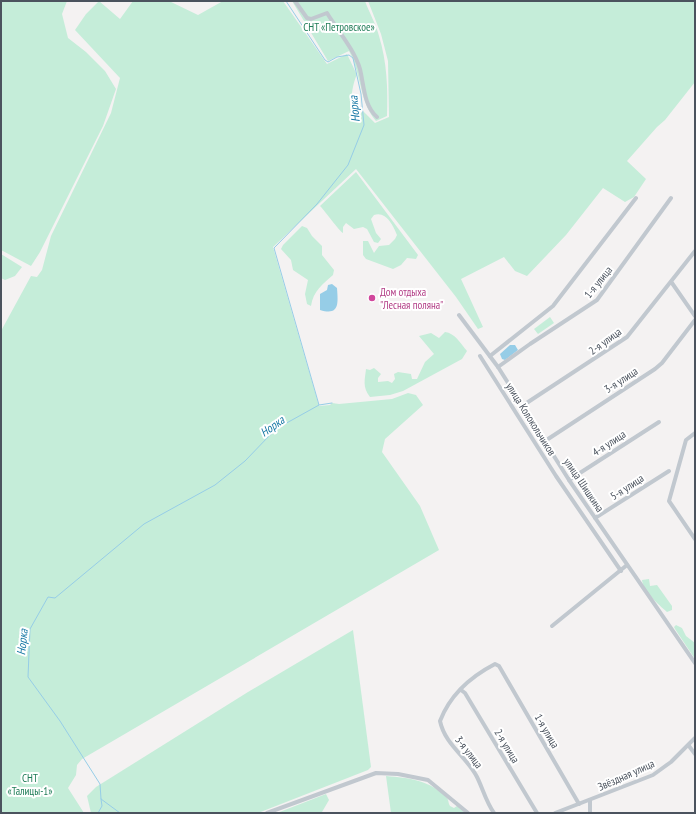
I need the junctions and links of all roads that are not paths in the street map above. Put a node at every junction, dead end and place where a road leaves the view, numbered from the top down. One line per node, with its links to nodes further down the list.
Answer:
1 (295, 1): 2 (street)
2 (377, 117)
3 (636, 198): 11 (street)
4 (671, 198): 12 (street, 1-я улица)
5 (695, 251): 6 (street, 2-я улица)
6 (672, 283): 8 (street); 13 (street, 2-я улица)
7 (459, 316): 11 (street, улица Шишкина)
8 (695, 316)
9 (695, 320): 16 (street, 3-я улица)
10 (480, 356): 22 (street, улица Колокольчиков)
11 (490, 356): 12 (street, улица Шишкина)
12 (498, 367): 13 (street, улица Шишкина)
13 (522, 406): 16 (street, улица Шишкина)
14 (659, 422): 18 (street, 4-я улица)
15 (695, 433): 20 (street)
16 (545, 441): 18 (street, улица Шишкина)
17 (669, 471): 19 (street, 5-я улица)
18 (569, 480): 19 (street, улица Шишкина)
19 (595, 518): 21 (street, улица Шишкина)
20 (695, 539)
21 (627, 565): 22 (street); 24 (street, улица Шишкина)
22 (621, 571): 23 (street)
23 (552, 626)
24 (695, 663)
25 (461, 690): 30 (street, 1-я улица); 34 (street, 3-я улица); 35 (street, 2-я улица)
26 (695, 738): 27 (street, Звёздная улица)
27 (689, 746): 28 (street); 29 (street, Звёздная улица)
28 (695, 754)
29 (590, 800): 30 (street, Звёздная улица); 31 (street)
30 (579, 804): 36 (street, Звёздная улица)
31 (590, 812)
32 (267, 813): 33 (street)
33 (468, 813)
34 (494, 813)
35 (537, 813)
36 (555, 813)

